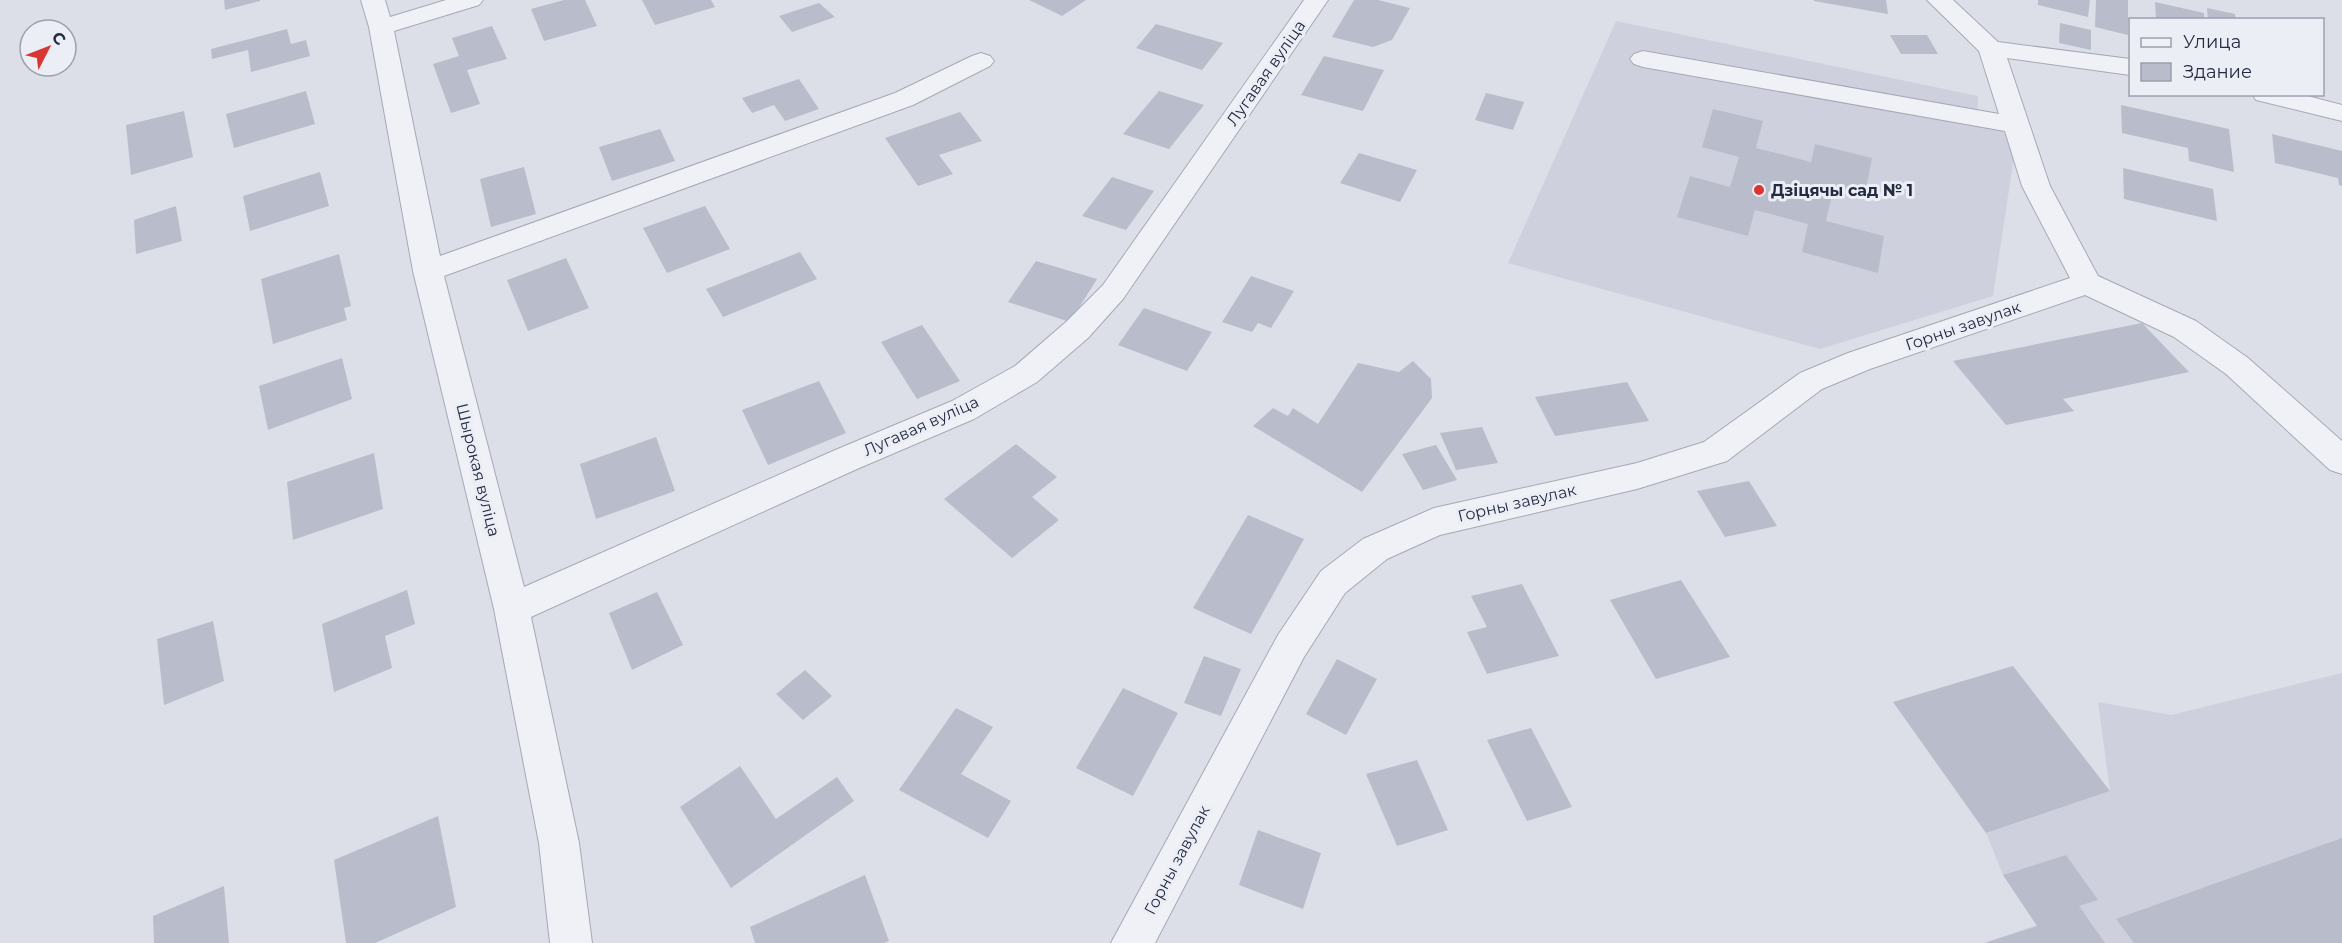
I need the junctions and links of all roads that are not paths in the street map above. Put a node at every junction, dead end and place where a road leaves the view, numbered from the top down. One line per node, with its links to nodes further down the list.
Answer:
1 (471, 0): 4 (street)
2 (1316, 0): 15 (street, Лугавая вуліца)
3 (1939, 0): 5 (street)
4 (377, 13): 12 (street, Шырокая вуліца)
5 (1991, 48): 8 (street); 11 (street)
6 (1643, 59): 11 (street)
7 (981, 61): 12 (street)
8 (2129, 68)
9 (2274, 96): 10 (street)
10 (2342, 112)
11 (2017, 124): 13 (street)
12 (428, 271): 15 (street, Шырокая вуліца)
13 (2087, 283): 14 (street); 17 (street, Горны завулак)
14 (2342, 461)
15 (512, 609): 16 (street, Шырокая вуліца)
16 (572, 943)
17 (1132, 943)

